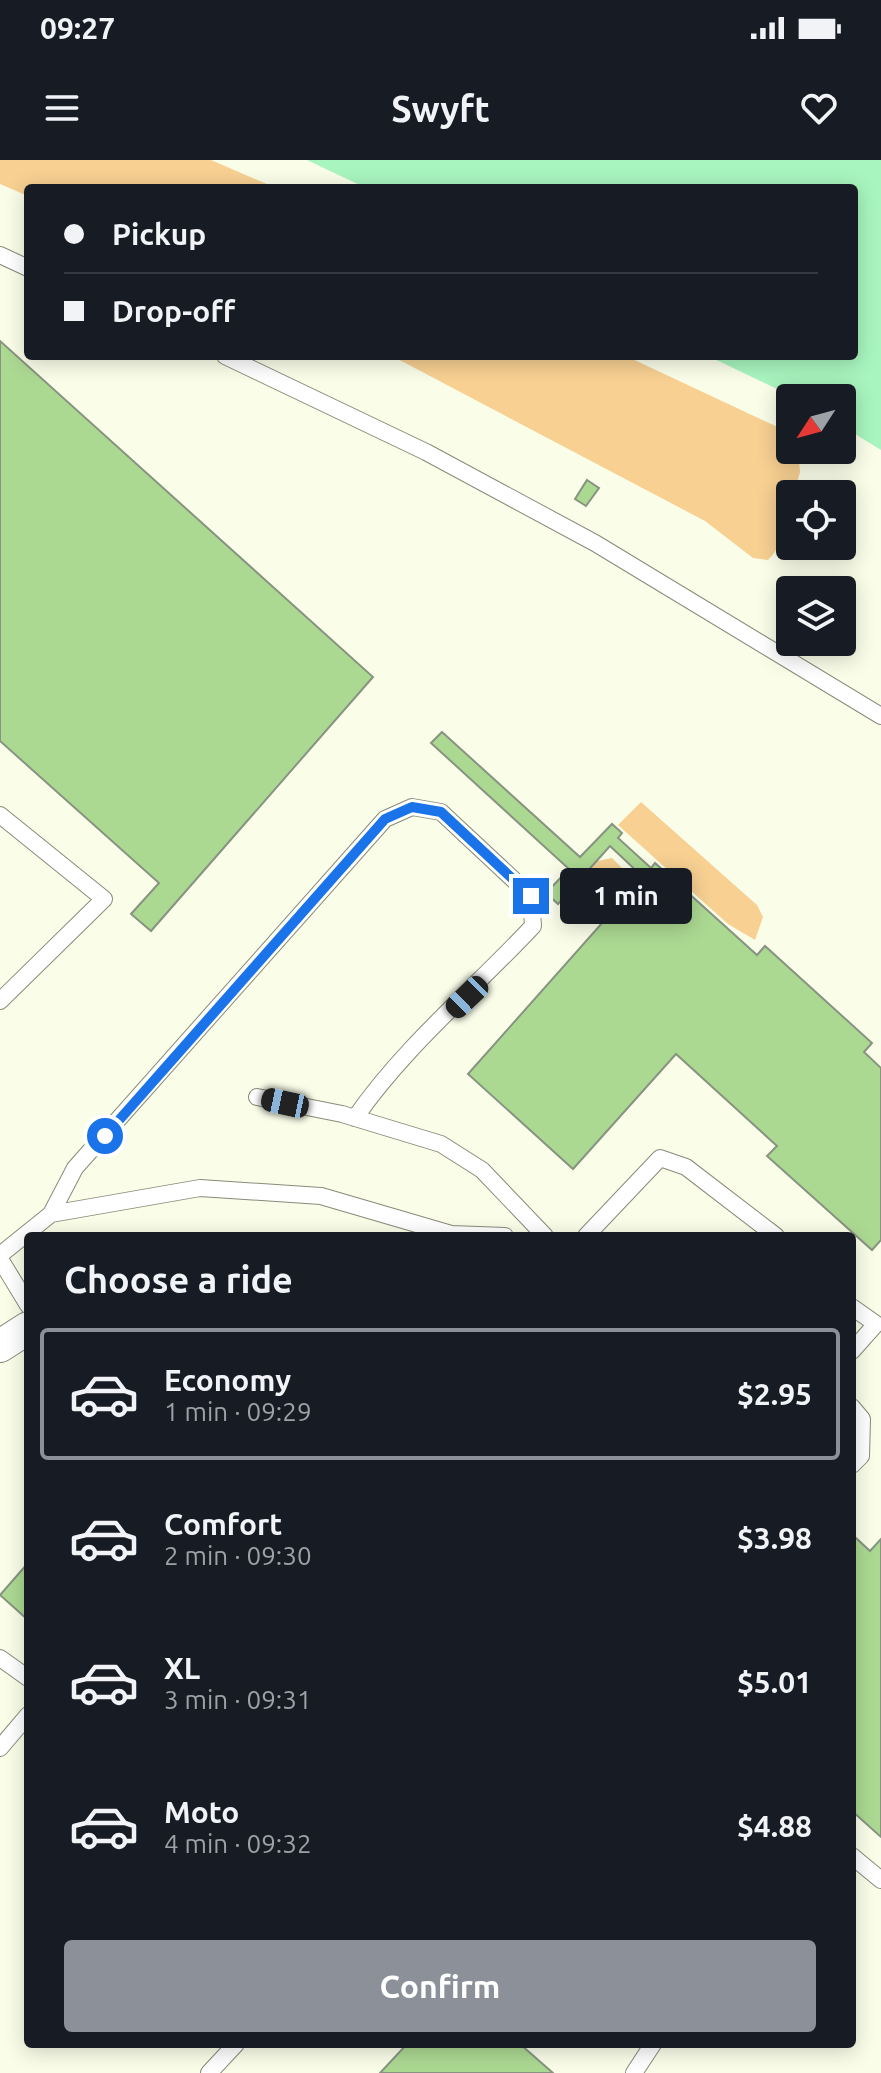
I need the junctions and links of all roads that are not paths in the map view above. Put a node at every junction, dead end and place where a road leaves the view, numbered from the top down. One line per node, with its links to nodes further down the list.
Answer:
1 (0, 255): 2 (lane)
2 (24, 266)
3 (233, 360): 4 (lane)
4 (881, 716)
5 (0, 815): 6 (lane)
6 (0, 1001)
7 (257, 1097): 8 (lane)
8 (355, 1118): 9 (lane); 12 (lane)
9 (51, 1214): 10 (lane); 11 (lane)
10 (30, 1232)
11 (444, 1232)
12 (541, 1232)
13 (590, 1232): 14 (lane)
14 (771, 1232)
15 (24, 1237): 16 (lane)
16 (0, 1257): 17 (lane)
17 (24, 1298)
18 (856, 1309): 19 (lane)
19 (878, 1322): 22 (lane)
20 (24, 1331): 21 (street)
21 (0, 1346)
22 (856, 1347)
23 (856, 1412): 24 (lane)
24 (856, 1461)
25 (0, 1658): 26 (lane)
26 (24, 1675)
27 (24, 1720): 28 (lane)
28 (0, 1748)
29 (856, 1859): 30 (lane)
30 (881, 1880)
31 (232, 2048): 33 (lane)
32 (650, 2048): 34 (lane)
33 (209, 2073)
34 (634, 2073)

